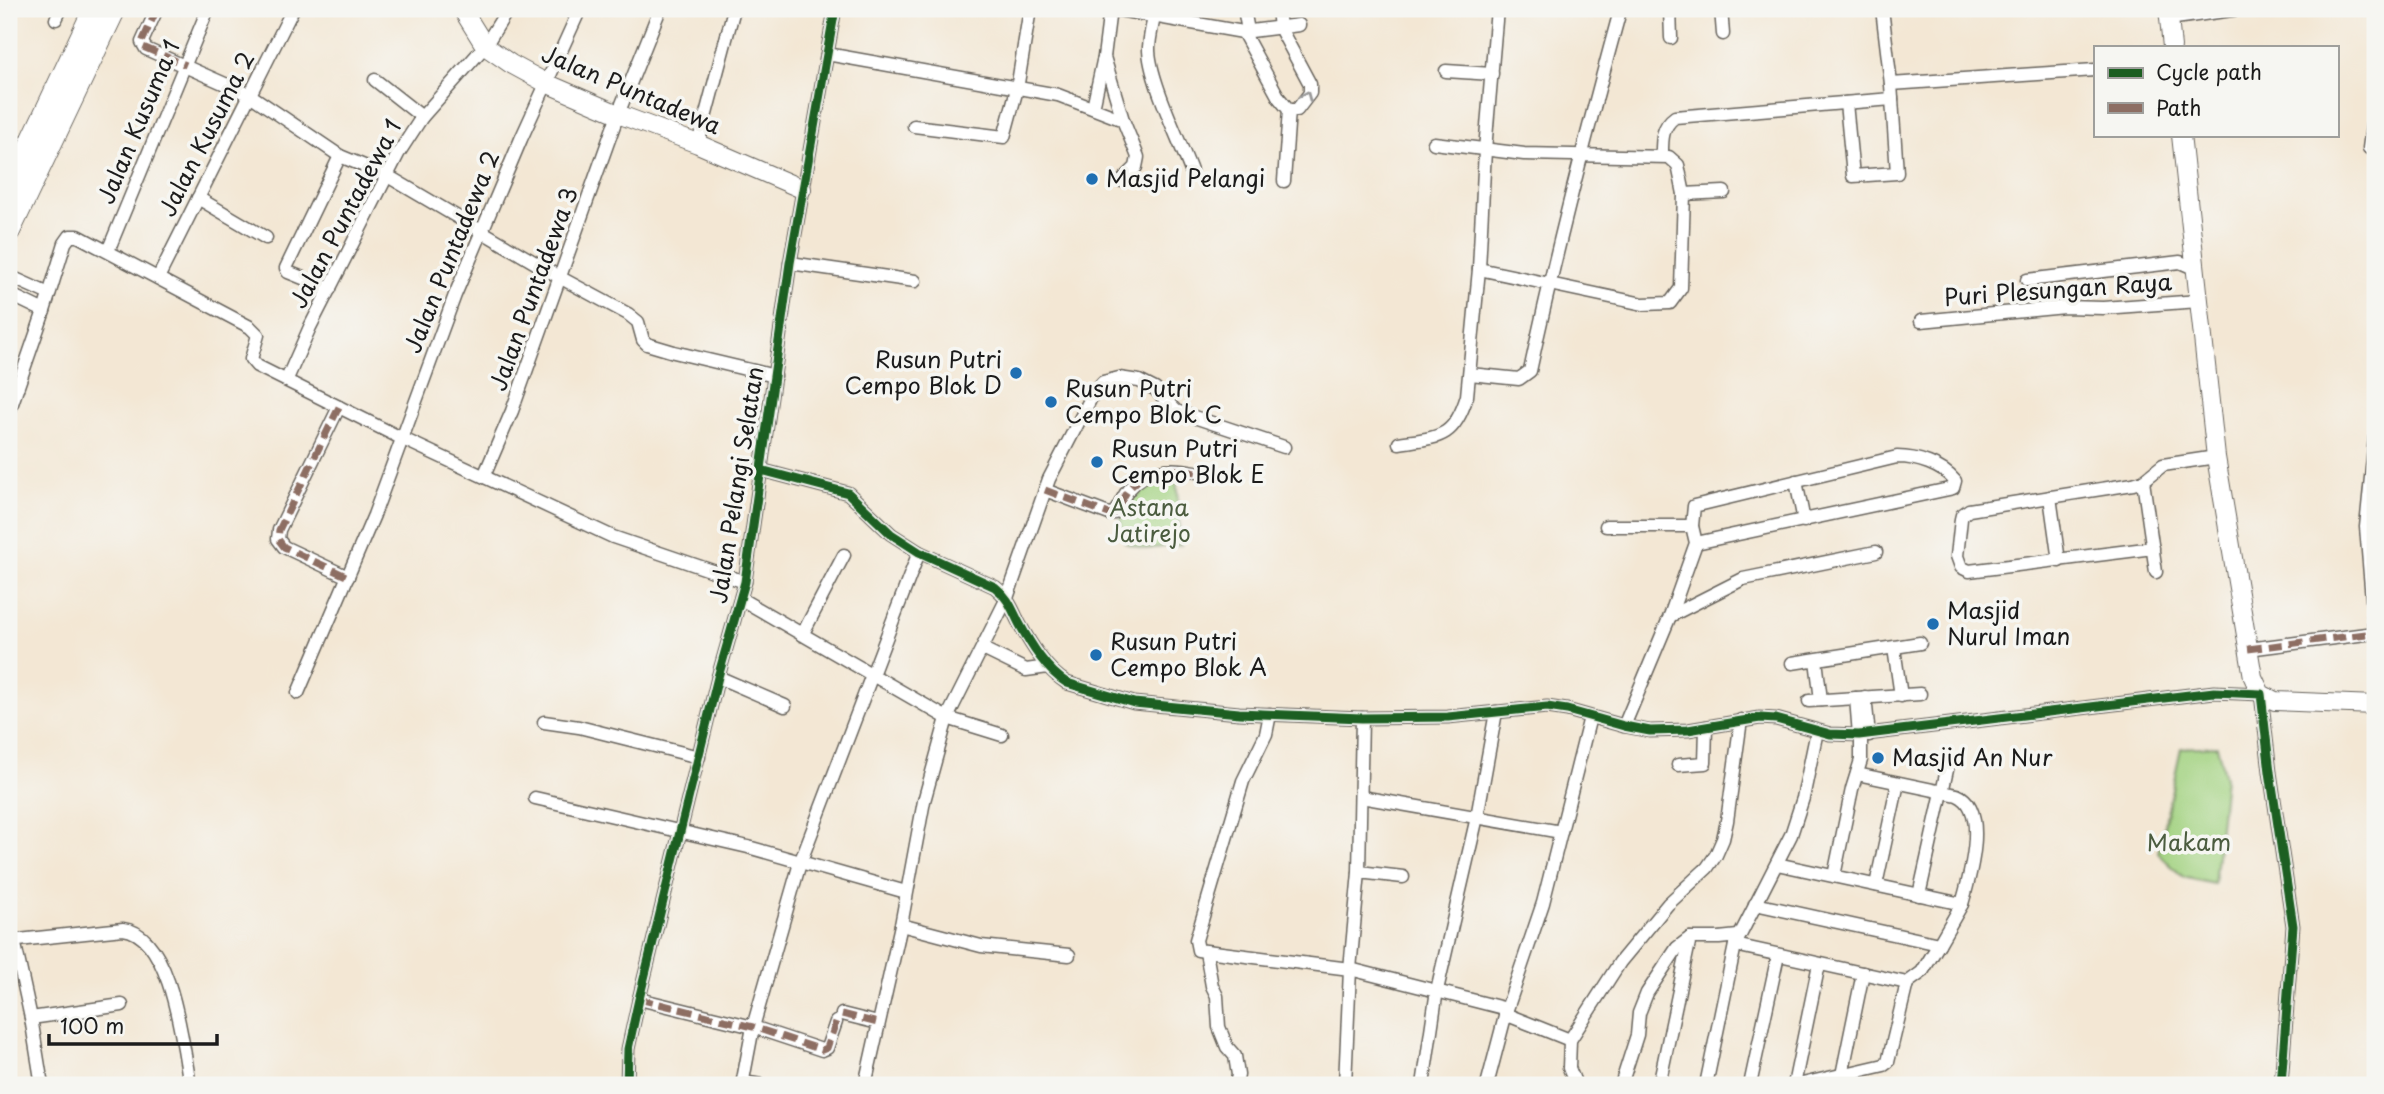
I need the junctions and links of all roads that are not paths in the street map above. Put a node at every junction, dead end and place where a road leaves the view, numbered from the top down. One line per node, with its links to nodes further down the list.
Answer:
1 (95, 9): 67 (highway)
2 (114, 9): 71 (highway)
3 (157, 9): 36 (street)
4 (208, 9): 36 (street, Jalan Kusuma 1)
5 (293, 9): 44 (street, Jalan Kusuma 2)
6 (462, 9): 32 (street, Jalan Puntadewa)
7 (508, 9): 32 (street, Jalan Puntadewa 1)
8 (580, 9): 41 (street, Jalan Puntadewa 2)
9 (660, 9): 50 (street, Jalan Puntadewa 3)
10 (734, 9): 56 (street)
11 (834, 9): 34 (street, Jalan Pelangi Selatan)
12 (1015, 9): 23 (street)
13 (1112, 9): 24 (street); 35 (street)
14 (1194, 9): 26 (street)
15 (1244, 9): 29 (street)
16 (1278, 9): 28 (street)
17 (1497, 9): 39 (street)
18 (1625, 9): 59 (street)
19 (1670, 9): 31 (street)
20 (1721, 9): 30 (street)
21 (1882, 9): 42 (street)
22 (2239, 9): 25 (street)
23 (1030, 10): 43 (street)
24 (1155, 13): 26 (street); 62 (street)
25 (2168, 14): 33 (street)
26 (1192, 23): 29 (street)
27 (1299, 25): 28 (street)
28 (1280, 28): 29 (street); 49 (street, one-way to 28)
29 (1245, 32): 49 (street)
30 (1723, 34)
31 (1671, 38)
32 (485, 46): 41 (street, Jalan Puntadewa); 51 (street, Jalan Puntadewa 1)
33 (2172, 46)
34 (827, 54): 43 (street); 66 (street, Jalan Pelangi Selatan)
35 (1104, 57): 48 (street); 52 (street)
36 (186, 65): 44 (street); 74 (street, Jalan Kusuma 1)
37 (2094, 70): 42 (street)
38 (1446, 71): 39 (street)
39 (1492, 74): 58 (street)
40 (375, 80): 51 (street)
41 (546, 83): 50 (street, Jalan Puntadewa); 72 (street, Jalan Puntadewa 2)
42 (1891, 84): 45 (street)
43 (1017, 89): 48 (street); 53 (street)
44 (250, 95): 60 (street); 70 (street, Jalan Kusuma 2)
45 (1892, 99): 46 (street); 46 (street)
46 (1846, 103): 61 (street)
47 (2375, 105): 57 (street)
48 (1093, 108): 52 (street)
49 (1289, 110): 65 (street)
50 (618, 114): 56 (street, Jalan Puntadewa); 80 (street, Jalan Puntadewa 3)
51 (422, 117): 63 (street, Jalan Puntadewa 1)
52 (1123, 120): 64 (street)
53 (914, 125)
54 (2181, 136): 76 (street)
55 (1434, 143): 58 (street)
56 (698, 144): 66 (street, Jalan Puntadewa)
57 (2375, 149)
58 (1485, 150): 59 (street); 77 (street)
59 (1581, 154): 61 (street); 83 (street)
60 (340, 156): 63 (street); 84 (street)
61 (1662, 156): 69 (street)
62 (1191, 171)
63 (386, 175): 72 (street); 84 (street, Jalan Puntadewa 1)
64 (1122, 181)
65 (1284, 181)
66 (802, 188): 75 (street, Jalan Pelangi Selatan)
67 (9, 191)
68 (1724, 192): 69 (street)
69 (1684, 194): 83 (street)
70 (198, 198): 73 (street); 79 (street, Jalan Kusuma 2)
71 (9, 230)
72 (482, 231): 80 (street); 97 (street, Jalan Puntadewa 2)
73 (266, 238)
74 (108, 251): 79 (street); 86 (street)
75 (790, 263): 82 (street); 91 (street, Jalan Pelangi Selatan)
76 (2194, 268): 81 (street); 87 (street)
77 (1479, 269): 83 (street); 90 (street)
78 (9, 276): 86 (street)
79 (158, 278): 92 (street)
80 (561, 278): 91 (street); 103 (street, Jalan Puntadewa 3)
81 (2027, 280)
82 (915, 281)
83 (1549, 282): 90 (street)
84 (330, 289): 92 (street, Jalan Puntadewa 1)
85 (9, 294): 88 (street)
86 (49, 294): 88 (street)
87 (2199, 301): 89 (street, Puri Plesungan Raya); 100 (street)
88 (44, 311): 93 (street)
89 (1921, 321)
90 (1469, 374): 98 (street)
91 (775, 376): 101 (street, Jalan Pelangi Selatan)
92 (287, 380): 94 (street)
93 (14, 383): 95 (street)
94 (339, 407): 97 (street); 120 (street)
95 (9, 412)
96 (2375, 437): 106 (street)
97 (401, 438): 103 (street); 120 (street, Jalan Puntadewa 2)
98 (1399, 443)
99 (1284, 447): 107 (street)
100 (2216, 457): 105 (street); 130 (street)
101 (761, 470): 115 (street); 121 (street, Jalan Pelangi Selatan)
102 (1196, 472): 107 (street)
103 (484, 475): 121 (street)
104 (1796, 481): 109 (street); 109 (street); 111 (street)
105 (2143, 481): 108 (street); 113 (street)
106 (2372, 486): 114 (street)
107 (1045, 489): 122 (street)
108 (2050, 497): 118 (street); 118 (street)
109 (1804, 522): 112 (street)
110 (1606, 526): 111 (street)
111 (1692, 526): 112 (street)
112 (1696, 543): 124 (street)
113 (2153, 548): 118 (street); 119 (street)
114 (2372, 548): 126 (street)
115 (919, 552): 122 (street); 134 (street)
116 (1876, 552): 124 (street)
117 (844, 555): 125 (street)
118 (2059, 561)
119 (2156, 572)
120 (348, 577): 136 (street, Jalan Puntadewa 2)
121 (745, 582): 123 (street, Jalan Pelangi Selatan)
122 (1007, 598): 129 (street); 133 (street)
123 (741, 599): 125 (street); 135 (street, Jalan Pelangi Selatan)
124 (1670, 615): 150 (street)
125 (802, 635): 134 (street)
126 (2375, 635): 130 (street)
127 (1920, 643): 128 (street)
128 (1894, 648): 131 (street); 139 (street)
129 (983, 649): 133 (street); 146 (street)
130 (2248, 649): 138 (street)
131 (1816, 660): 132 (street); 140 (street)
132 (1792, 663)
133 (1048, 667): 144 (street)
134 (871, 675): 146 (street); 166 (street)
135 (718, 677): 142 (street); 155 (street, Jalan Pelangi Selatan)
136 (298, 692)
137 (1920, 694): 139 (street)
138 (2262, 694): 141 (street); 154 (street); 213 (street)
139 (1901, 696): 140 (street)
140 (1861, 698): 154 (street)
141 (2375, 705)
142 (785, 706)
143 (1496, 712): 145 (street); 147 (street); 163 (street)
144 (1270, 714): 147 (street); 181 (street)
145 (1590, 717): 150 (street); 165 (street)
146 (947, 718): 153 (street); 172 (street)
147 (1362, 718): 161 (street)
148 (1741, 720): 151 (street); 152 (street); 195 (street)
149 (544, 722): 155 (street)
150 (1624, 726): 151 (street)
151 (1706, 727): 157 (street)
152 (1817, 731): 154 (street); 167 (street)
153 (1002, 735)
154 (1863, 735): 158 (street)
155 (699, 757): 164 (street, Jalan Pelangi Selatan)
156 (1948, 761): 160 (street)
157 (1678, 765)
158 (1857, 774): 159 (street); 169 (street)
159 (1898, 783): 160 (street); 171 (street)
160 (1942, 792): 173 (street); 175 (street)
161 (1361, 797): 163 (street); 168 (street)
162 (535, 798): 164 (street)
163 (1478, 817): 165 (street); 188 (street)
164 (680, 830): 166 (street); 189 (street, Jalan Pelangi Selatan)
165 (1561, 832): 191 (street)
166 (800, 863): 172 (street); 194 (street)
167 (1777, 864): 169 (street); 174 (street)
168 (1359, 872): 170 (street); 185 (street)
169 (1833, 876): 171 (street)
170 (1403, 877)
171 (1876, 886): 173 (street)
172 (906, 892): 176 (street)
173 (1919, 895): 175 (street)
174 (1755, 904): 178 (street); 180 (street)
175 (1962, 904): 180 (street)
176 (901, 925): 182 (street); 193 (street)
177 (1690, 938): 178 (street); 208 (street); 209 (street)
178 (1737, 940): 183 (street); 210 (street)
179 (12, 941): 192 (street); 199 (street)
180 (1939, 944): 187 (street)
181 (1206, 952): 185 (street); 203 (street)
182 (1069, 955)
183 (1777, 955): 184 (street); 211 (street)
184 (1819, 964): 186 (street); 212 (street)
185 (1350, 969): 188 (street); 204 (street)
186 (1863, 973): 187 (street); 196 (street)
187 (1907, 983): 196 (street)
188 (1437, 990): 191 (street); 205 (street)
189 (639, 999): 194 (street); 200 (street, Jalan Pelangi Selatan)
190 (122, 1005): 192 (street)
191 (1506, 1012): 195 (street); 206 (street)
192 (31, 1018): 198 (street)
193 (878, 1023): 194 (street); 202 (street)
194 (753, 1027): 197 (street)
195 (1570, 1040): 207 (street)
196 (1842, 1075): 212 (street)
197 (743, 1083): 201 (street)
198 (42, 1085)
199 (190, 1085)
200 (627, 1085)
201 (761, 1085)
202 (865, 1085)
203 (1236, 1085)
204 (1345, 1085)
205 (1423, 1085)
206 (1487, 1085)
207 (1576, 1085)
208 (1621, 1085)
209 (1659, 1085)
210 (1706, 1085)
211 (1750, 1085)
212 (1796, 1085)
213 (2281, 1085)

